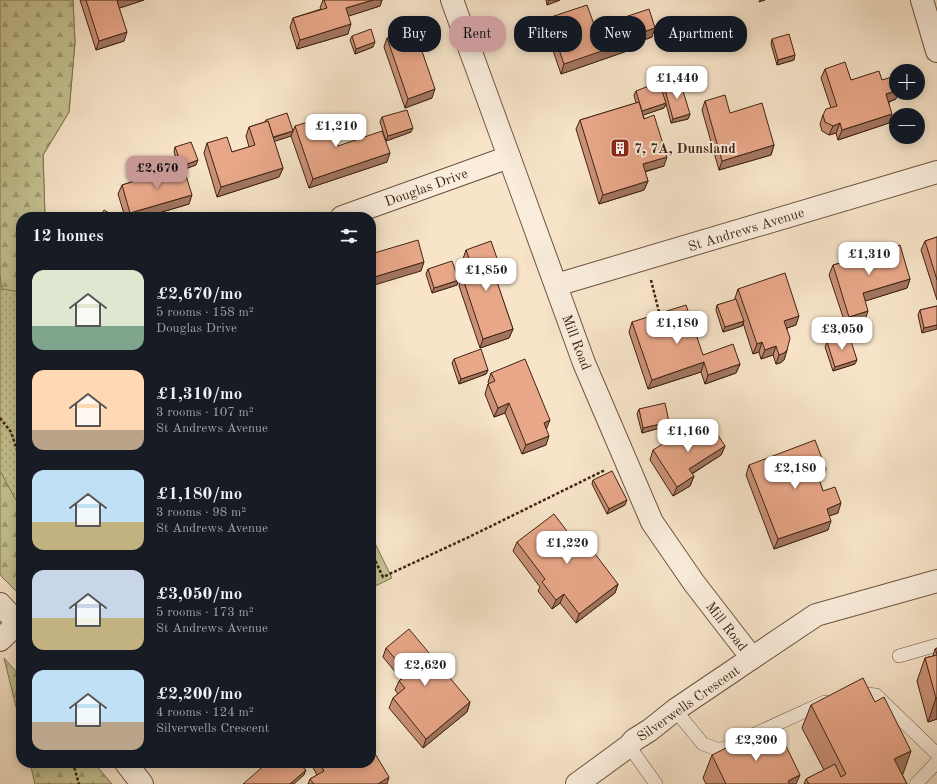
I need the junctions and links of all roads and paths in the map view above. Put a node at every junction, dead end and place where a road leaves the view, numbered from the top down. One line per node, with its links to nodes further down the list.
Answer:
1 (452, 0): 4 (street, Mill Road)
2 (922, 0): 3 (street)
3 (937, 51)
4 (509, 157): 6 (street, Douglas Drive); 8 (street, Mill Road)
5 (937, 172): 7 (street, St Andrews Avenue)
6 (356, 212)
7 (645, 259): 8 (street, St Andrews Avenue); 9 (path)
8 (556, 285): 12 (street, Mill Road)
9 (660, 316)
10 (0, 418): 11 (path)
11 (16, 445)
12 (626, 460): 13 (path); 21 (street, Mill Road)
13 (376, 562)
14 (937, 581): 21 (street, Silverwells Crescent)
15 (0, 604): 16 (street)
16 (16, 623)
17 (16, 628): 18 (street)
18 (0, 640)
19 (937, 645): 20 (lane)
20 (899, 656)
21 (752, 658): 22 (street, Silverwells Crescent)
22 (675, 710): 23 (street, Silverwells Crescent); 24 (lane)
23 (630, 746): 30 (street, Silverwells Crescent); 31 (lane)
24 (937, 754)
25 (937, 762): 32 (lane)
26 (74, 768): 28 (path)
27 (130, 768): 29 (street)
28 (79, 784)
29 (142, 784)
30 (577, 784)
31 (656, 784)
32 (916, 784)

